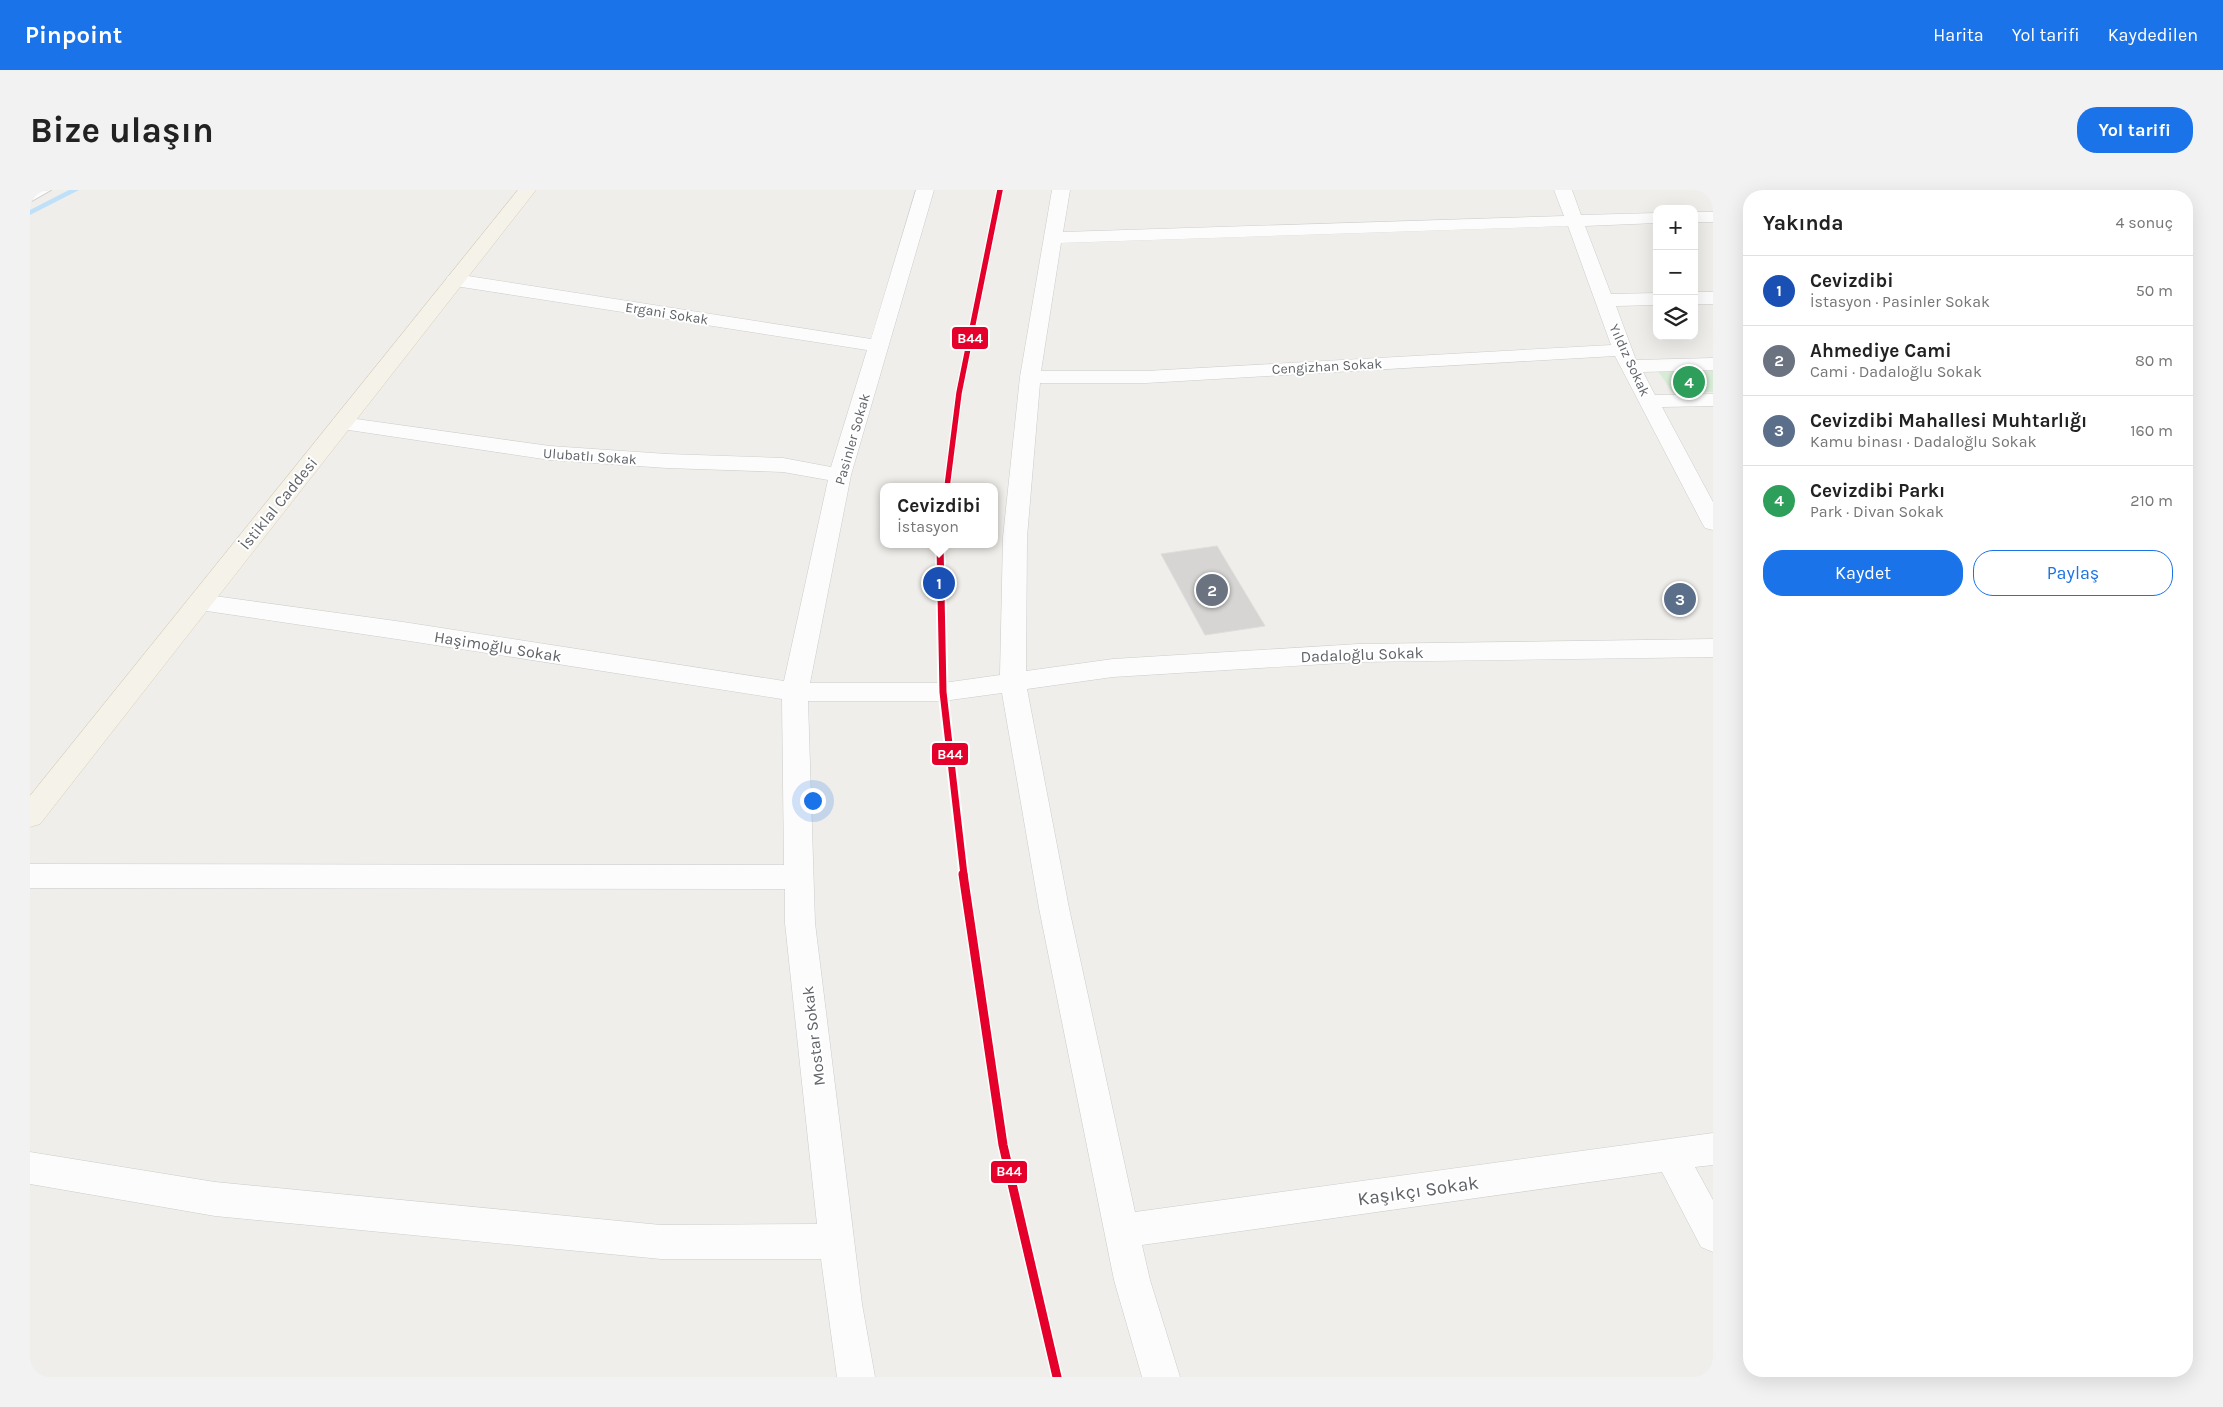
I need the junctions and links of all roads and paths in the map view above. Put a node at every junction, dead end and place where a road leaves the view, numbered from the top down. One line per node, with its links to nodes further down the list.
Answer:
1 (45, 190): 6 (lane)
2 (527, 190): 12 (main road, İstiklal Caddesi)
3 (925, 190): 17 (street, Pasinler Sokak)
4 (1061, 190): 11 (street)
5 (1563, 190): 10 (street, Yıldız Sokak)
6 (30, 198)
7 (1713, 217): 9 (street)
8 (1653, 218): 10 (street)
9 (1698, 218)
10 (1573, 220): 11 (street); 16 (street, Yıldız Sokak)
11 (1054, 238): 20 (street)
12 (455, 280): 17 (street, Ergani Sokak); 23 (main road, İstiklal Caddesi)
13 (1698, 298): 14 (street)
14 (1713, 298)
15 (1653, 299): 16 (street)
16 (1604, 300): 18 (street, Yıldız Sokak)
17 (880, 346): 24 (street, Pasinler Sokak)
18 (1626, 358): 19 (street, Cengizhan Sokak); 20 (street, Cengizhan Sokak); 22 (street, Yıldız Sokak)
19 (1713, 364)
20 (1030, 377): 28 (street)
21 (1713, 400): 22 (street)
22 (1649, 401): 25 (street, Yıldız Sokak)
23 (342, 423): 24 (street, Ulubatlı Sokak); 26 (main road, İstiklal Caddesi)
24 (840, 474): 29 (street, Pasinler Sokak)
25 (1713, 523)
26 (200, 602): 29 (street, Haşimoğlu Sokak); 30 (main road, İstiklal Caddesi)
27 (1713, 648): 28 (street, Dadaloğlu Sokak)
28 (1013, 683): 29 (street, Haşimoğlu Sokak); 36 (street)
29 (795, 692): 32 (street, Mostar Sokak)
30 (30, 816)
31 (30, 876): 32 (street)
32 (799, 877): 38 (street, Mostar Sokak)
33 (1713, 1149): 34 (street, Kaşıkçı Sokak)
34 (1671, 1156): 36 (street, Kaşıkçı Sokak); 37 (street)
35 (30, 1168): 38 (street)
36 (1122, 1230): 40 (street)
37 (1713, 1235)
38 (836, 1241): 39 (street, Mostar Sokak)
39 (856, 1377)
40 (1161, 1377)

